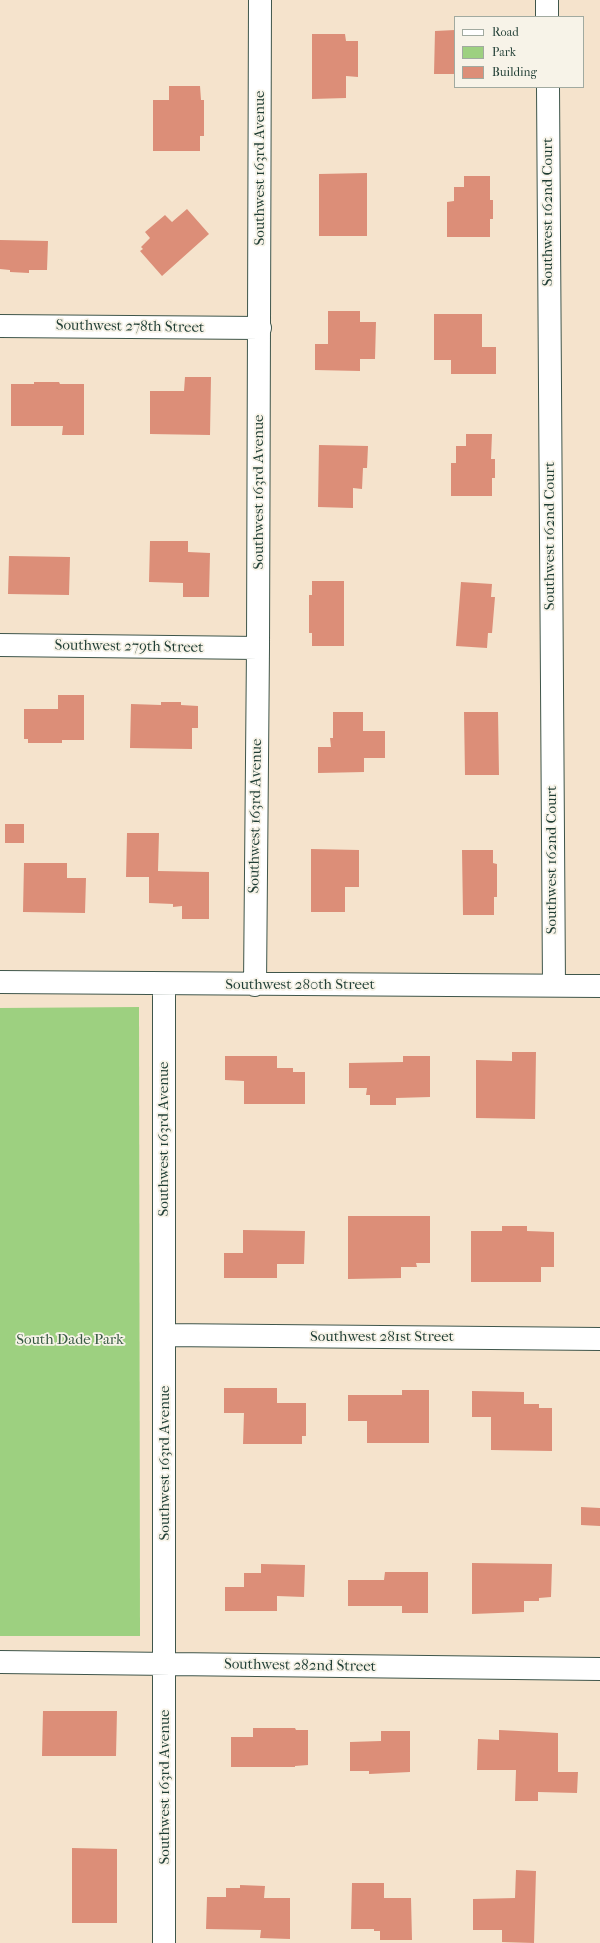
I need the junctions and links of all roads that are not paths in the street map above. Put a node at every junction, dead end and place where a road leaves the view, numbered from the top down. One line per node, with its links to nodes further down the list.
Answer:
1 (260, 0): 6 (street, Southwest 163rd Avenue)
2 (547, 0): 3 (street)
3 (547, 16)
4 (548, 88): 12 (street, Southwest 162nd Court)
5 (0, 326): 6 (street, Southwest 278th Street)
6 (260, 328): 8 (street, Southwest 163rd Avenue)
7 (0, 646): 8 (street, Southwest 279th Street)
8 (258, 648): 11 (street, Southwest 163rd Avenue)
9 (0, 982): 10 (street, Southwest 280th Street)
10 (164, 984): 11 (street, Southwest 280th Street); 14 (street, Southwest 163rd Avenue)
11 (255, 985): 12 (street, Southwest 280th Street)
12 (554, 985): 13 (street, Southwest 280th Street)
13 (600, 986)
14 (164, 1335): 15 (street, Southwest 281st Street); 17 (street, Southwest 163rd Avenue)
15 (600, 1339)
16 (0, 1662): 17 (street, Southwest 282nd Street)
17 (165, 1665): 18 (street, Southwest 282nd Street); 19 (street, Southwest 163rd Avenue)
18 (600, 1669)
19 (164, 1943)

